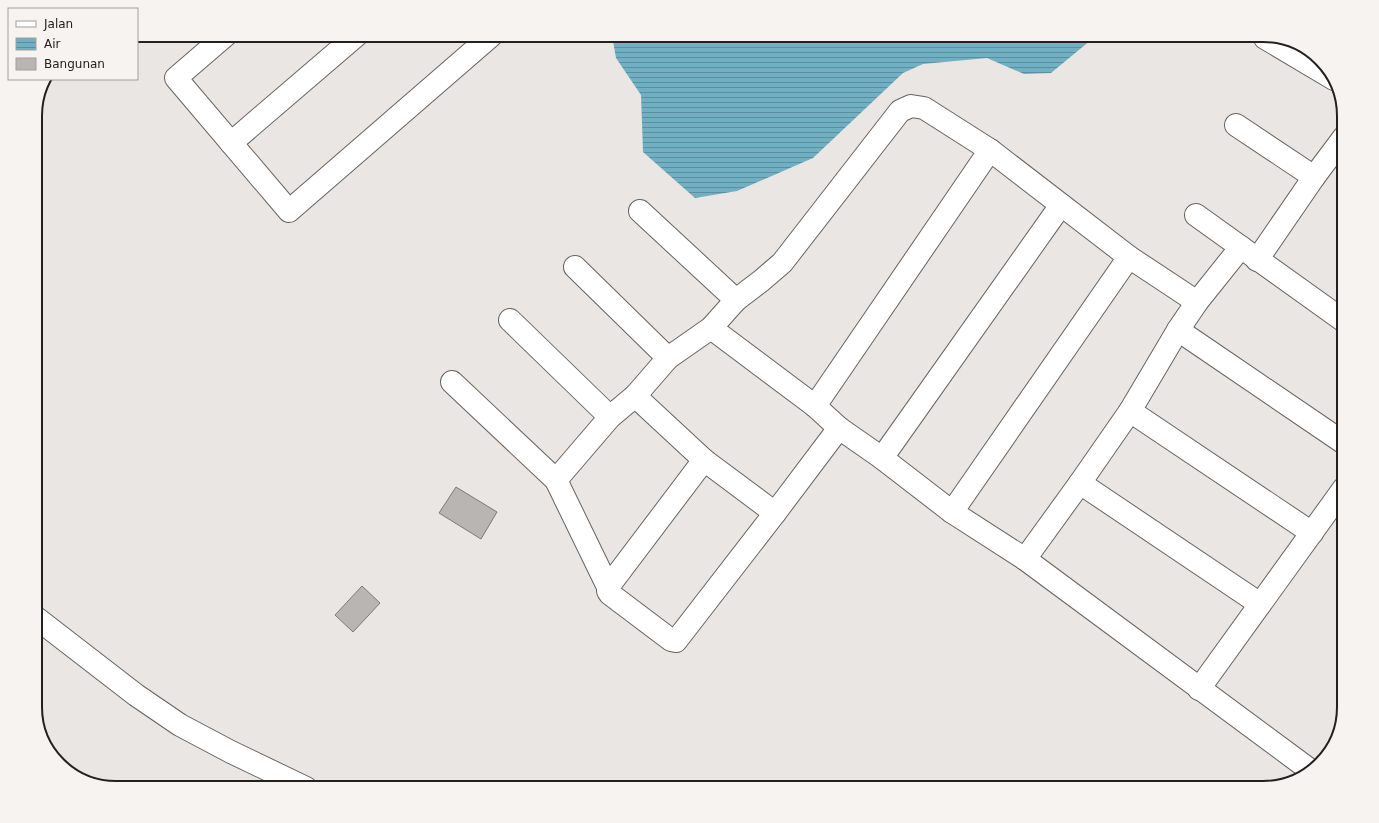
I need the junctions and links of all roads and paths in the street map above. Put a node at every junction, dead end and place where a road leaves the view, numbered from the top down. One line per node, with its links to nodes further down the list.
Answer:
1 (218, 42): 7 (street)
2 (349, 42): 7 (street)
3 (484, 42): 7 (street)
4 (1274, 43): 5 (street)
5 (1323, 73)
6 (1236, 125): 10 (street)
7 (231, 143)
8 (1337, 146): 10 (street)
9 (990, 150): 11 (street); 17 (street); 26 (street)
10 (1314, 177): 14 (street)
11 (1061, 205): 15 (street); 31 (street)
12 (640, 211): 17 (street)
13 (1196, 215): 14 (street)
14 (1249, 253): 18 (street); 19 (street)
15 (1129, 257): 18 (street); 36 (street)
16 (575, 267): 23 (street)
17 (736, 300): 21 (street)
18 (1197, 302): 22 (street)
19 (1337, 312)
20 (510, 320): 28 (street)
21 (711, 328): 23 (street); 26 (street)
22 (1178, 330): 27 (street); 30 (street)
23 (668, 358): 25 (street)
24 (452, 382): 33 (street)
25 (635, 396): 28 (street); 32 (street)
26 (815, 406): 29 (street)
27 (1130, 411): 34 (street); 38 (street)
28 (610, 417): 33 (street)
29 (839, 428): 31 (street); 37 (street)
30 (1337, 438)
31 (882, 458): 36 (street)
32 (704, 460): 37 (street); 40 (street)
33 (556, 480): 40 (street)
34 (1080, 483): 39 (street); 41 (street)
35 (1337, 498): 38 (street)
36 (952, 512): 39 (street)
37 (775, 513): 40 (street)
38 (1312, 533): 41 (street)
39 (1025, 559): 43 (street)
40 (608, 587)
41 (1260, 604): 43 (street)
42 (42, 623): 45 (street)
43 (1198, 689): 44 (street)
44 (1306, 767)
45 (291, 781)

